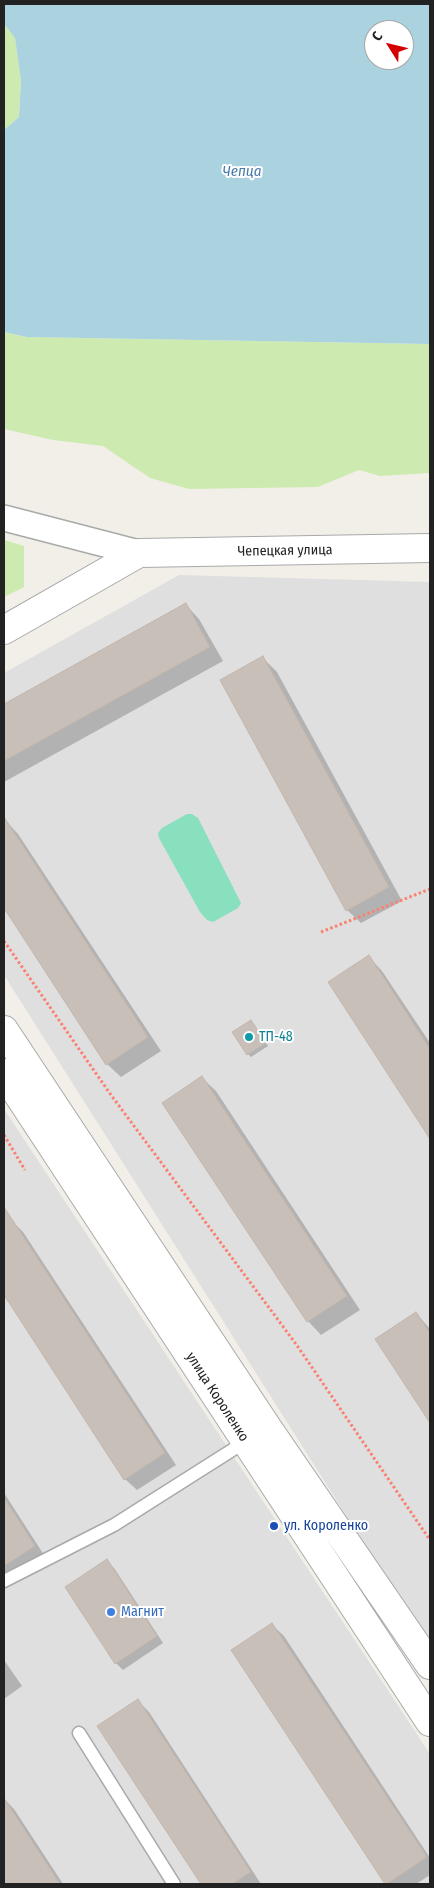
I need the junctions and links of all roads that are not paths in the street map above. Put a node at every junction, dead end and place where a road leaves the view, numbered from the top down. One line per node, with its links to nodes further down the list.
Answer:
1 (4, 518): 3 (street)
2 (430, 548): 3 (street, Чепецкая улица)
3 (139, 553): 4 (street)
4 (4, 630)
5 (4, 1030): 7 (street, улица Короленко)
6 (4, 1073): 7 (street, улица Короленко)
7 (256, 1434): 8 (lane); 9 (street, улица Короленко); 10 (street, улица Короленко)
8 (4, 1581)
9 (430, 1666)
10 (430, 1722)
11 (79, 1733): 12 (lane)
12 (174, 1884)

